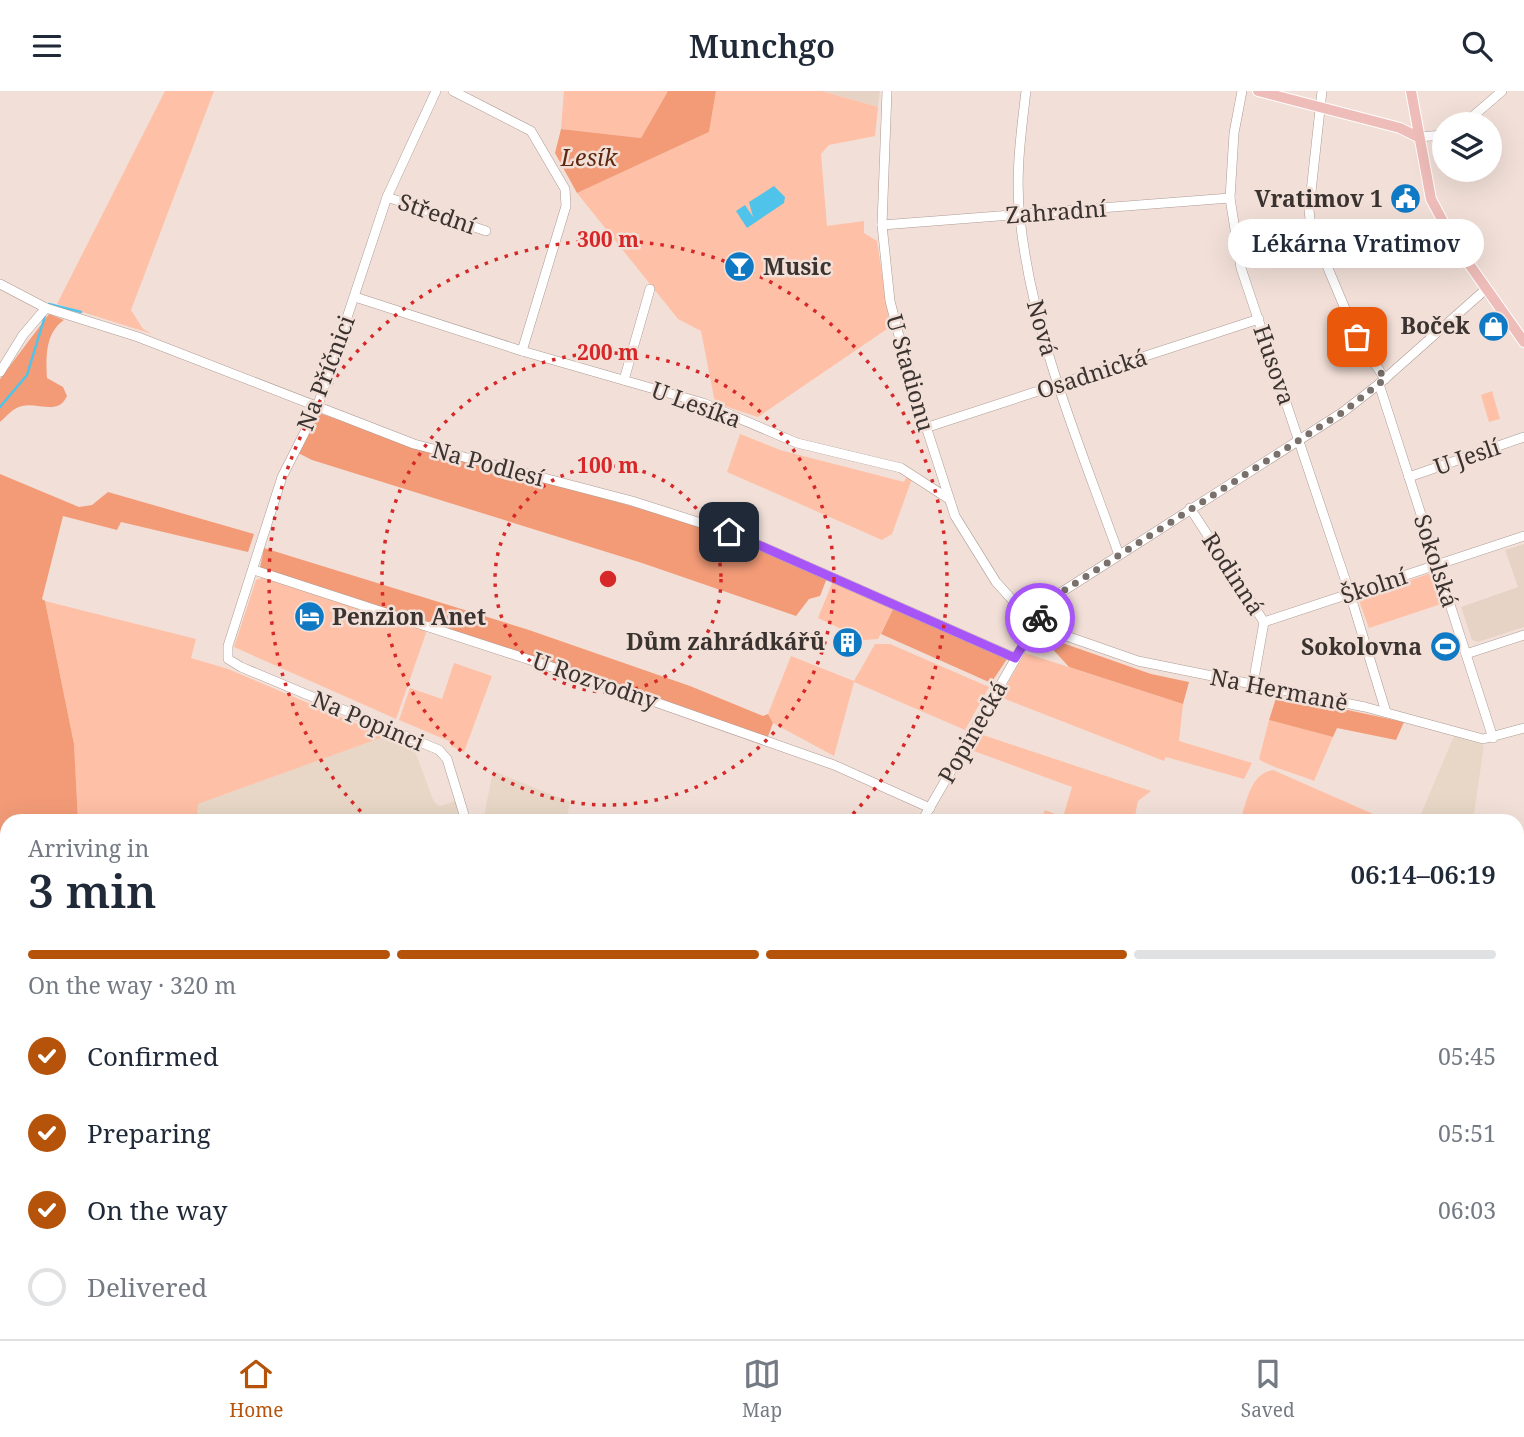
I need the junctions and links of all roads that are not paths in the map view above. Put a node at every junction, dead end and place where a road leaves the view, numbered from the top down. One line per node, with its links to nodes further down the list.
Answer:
1 (436, 91): 14 (street, Na Příčnici)
2 (453, 91): 26 (street)
3 (887, 91): 17 (street, U Stadionu)
4 (1026, 91): 16 (street, Nová)
5 (1242, 91): 15 (street, Husova)
6 (1258, 91): 10 (main road)
7 (1322, 91): 10 (street, Sokolská)
8 (1411, 91): 13 (main road)
9 (1502, 91): 11 (street)
10 (1322, 107): 13 (main road); 29 (street, Sokolská)
11 (1478, 112)
12 (1432, 136): 13 (street)
13 (1418, 137): 21 (main road)
14 (387, 197): 18 (street, Střední); 22 (street, Na Příčnici)
15 (1230, 198): 16 (street, Zahradní); 24 (street, Husova)
16 (1019, 215): 17 (street, Zahradní); 30 (street, Nová)
17 (881, 225): 32 (street, U Stadionu)
18 (486, 231)
19 (0, 284): 23 (street, Na Podlesí)
20 (650, 289): 28 (street)
21 (1486, 289): 25 (main road); 29 (street, Popinecká)
22 (355, 297): 26 (street, U Lesíka); 31 (street, Na Příčnici)
23 (46, 308): 27 (street); 31 (street, Na Podlesí)
24 (1259, 319): 30 (street, Osadnická); 34 (street, Husova)
25 (1524, 342)
26 (522, 351): 28 (street, U Lesíka)
27 (0, 372)
28 (624, 380): 36 (street, U Lesíka)
29 (1382, 382): 34 (street, Popinecká); 35 (street, Sokolská)
30 (1059, 384): 32 (street, Osadnická); 39 (street, Nová)
31 (317, 408): 41 (street, Na Příčnici); 47 (street, Na Podlesí)
32 (925, 428): 36 (street, U Stadionu)
33 (1524, 437): 35 (street, U Jeslí)
34 (1300, 439): 37 (street, Popinecká); 42 (street, Husova)
35 (1409, 477): 40 (street, Sokolská)
36 (949, 499): 44 (street, U Stadionu)
37 (1191, 508): 39 (street, Popinecká); 43 (street, Rodinná)
38 (1524, 536): 40 (street, Školní)
39 (1119, 555): 44 (street, Popinecká)
40 (1438, 565): 42 (street, Školní); 46 (street, Sokolská)
41 (254, 570): 48 (street, Na Příčnici); 53 (street, U Rozvodny)
42 (1350, 594): 43 (street, Školní); 50 (street, Husova)
43 (1264, 622): 49 (street, Rodinná)
44 (1035, 625): 47 (street, Popinecká); 49 (street, Na Hermaně)
45 (1524, 635): 46 (street)
46 (1466, 654): 52 (street, Sokolská)
47 (1015, 658): 53 (street, Popinecká)
48 (229, 659): 54 (street, Na Popinci)
49 (1253, 684): 50 (street, Na Hermaně)
50 (1386, 712): 52 (street, Na Hermaně)
51 (1524, 728): 52 (street)
52 (1493, 739)
53 (930, 808): 55 (street, Popinecká)
54 (464, 814)
55 (926, 814)

